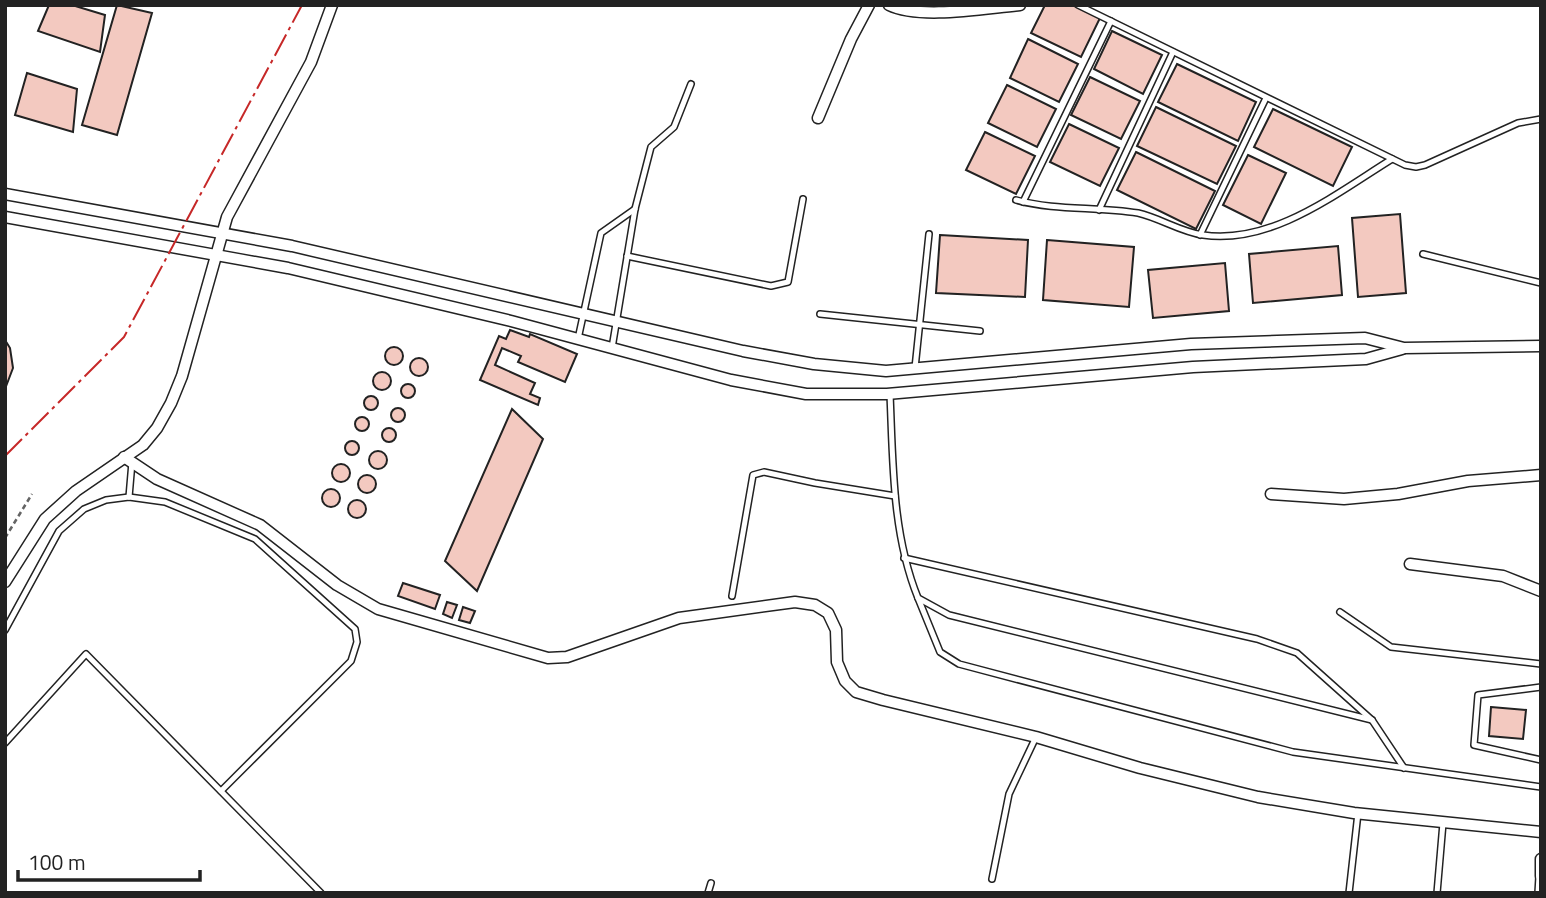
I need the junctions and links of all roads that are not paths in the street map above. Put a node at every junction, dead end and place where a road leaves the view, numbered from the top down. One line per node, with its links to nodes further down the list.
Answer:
1 (332, 5): 18 (street)
2 (869, 5): 10 (street)
3 (889, 5): 4 (street)
4 (1020, 5)
5 (1078, 5): 6 (lane)
6 (1111, 21): 7 (lane); 16 (lane)
7 (1173, 52): 9 (lane); 16 (lane)
8 (691, 84): 15 (lane)
9 (1266, 97): 12 (lane); 20 (lane)
10 (818, 118)
11 (1541, 119): 12 (lane)
12 (1392, 159): 20 (lane)
13 (5, 194): 18 (street)
14 (803, 199): 23 (lane)
15 (635, 209): 23 (lane); 25 (lane)
16 (1099, 210): 20 (lane)
17 (5, 217): 21 (street)
18 (222, 233): 21 (street); 25 (street)
19 (929, 234): 28 (lane)
20 (1200, 235)
21 (215, 254): 30 (street); 36 (street)
22 (1423, 254): 24 (lane)
23 (627, 256): 27 (lane)
24 (1541, 283)
25 (583, 314): 27 (street); 30 (lane)
26 (820, 314): 28 (lane)
27 (616, 322): 32 (lane); 34 (street)
28 (919, 326): 29 (lane); 34 (lane)
29 (980, 331)
30 (578, 339): 32 (street)
31 (1541, 346): 33 (street)
32 (612, 348): 35 (street)
33 (1404, 348): 34 (street); 35 (street)
34 (915, 368)
35 (890, 394): 39 (lane)
36 (128, 460): 40 (lane); 43 (street); 52 (street)
37 (1541, 475): 38 (street)
38 (1271, 494)
39 (895, 496): 41 (lane); 45 (lane)
40 (129, 497): 48 (lane); 57 (lane)
41 (904, 558): 46 (lane); 51 (lane)
42 (1410, 565): 44 (street)
43 (5, 582)
44 (1541, 591)
45 (732, 596)
46 (918, 598): 51 (lane); 55 (lane)
47 (1340, 612): 49 (lane)
48 (5, 630)
49 (1541, 664)
50 (1541, 687): 54 (lane)
51 (1372, 720): 55 (lane)
52 (1036, 737): 58 (street); 63 (lane)
53 (5, 743): 57 (lane)
54 (1541, 760)
55 (1404, 768): 56 (lane)
56 (1541, 787)
57 (221, 791): 65 (lane)
58 (1357, 813): 59 (street); 67 (lane)
59 (1443, 823): 60 (street); 68 (lane)
60 (1541, 832)
61 (1541, 859): 62 (street)
62 (1540, 876): 69 (lane)
63 (992, 879)
64 (711, 883): 66 (lane)
65 (321, 893)
66 (708, 893)
67 (1349, 893)
68 (1437, 893)
69 (1538, 893)

